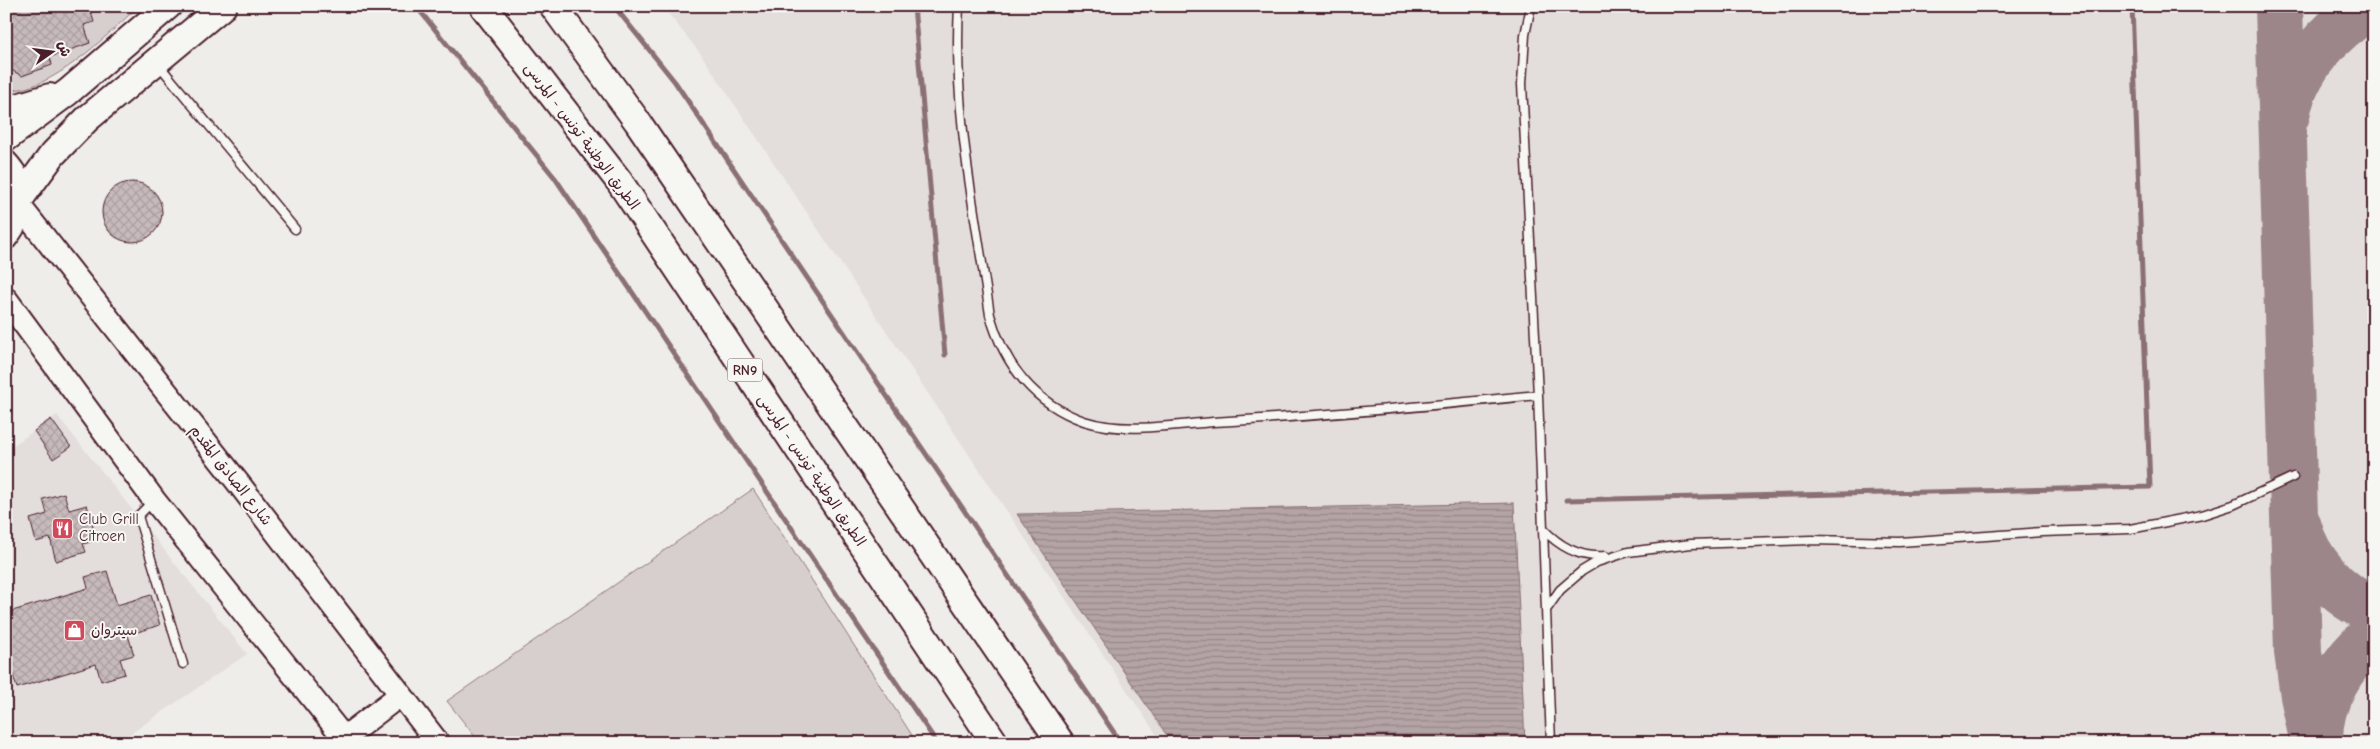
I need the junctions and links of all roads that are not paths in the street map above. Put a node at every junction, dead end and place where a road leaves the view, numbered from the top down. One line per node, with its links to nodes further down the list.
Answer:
1 (168, 6): 8 (highway)
2 (223, 6): 7 (highway)
3 (482, 6): 26 (highway, الطريق الوطنية تونس - المرسى / RN9)
4 (553, 6): 27 (highway)
5 (959, 6): 16 (lane)
6 (1531, 6): 16 (lane)
7 (156, 62): 12 (highway); 13 (lane)
8 (68, 92): 9 (highway); 10 (highway)
9 (6, 109)
10 (6, 138)
11 (6, 162): 12 (main road, شارع الصادق المقدم)
12 (22, 202): 14 (main road); 23 (main road, شارع الصادق المقدم)
13 (295, 229)
14 (6, 238)
15 (6, 299): 18 (main road)
16 (1538, 395): 19 (lane)
17 (2293, 477): 20 (lane)
18 (154, 500): 22 (lane); 24 (main road)
19 (1543, 529): 20 (lane); 21 (lane)
20 (1612, 556): 21 (lane)
21 (1546, 610): 28 (lane)
22 (183, 664)
23 (400, 695): 24 (main road); 25 (main road, شارع الصادق المقدم)
24 (346, 740)
25 (438, 743)
26 (995, 743)
27 (1061, 743)
28 (1551, 743)

